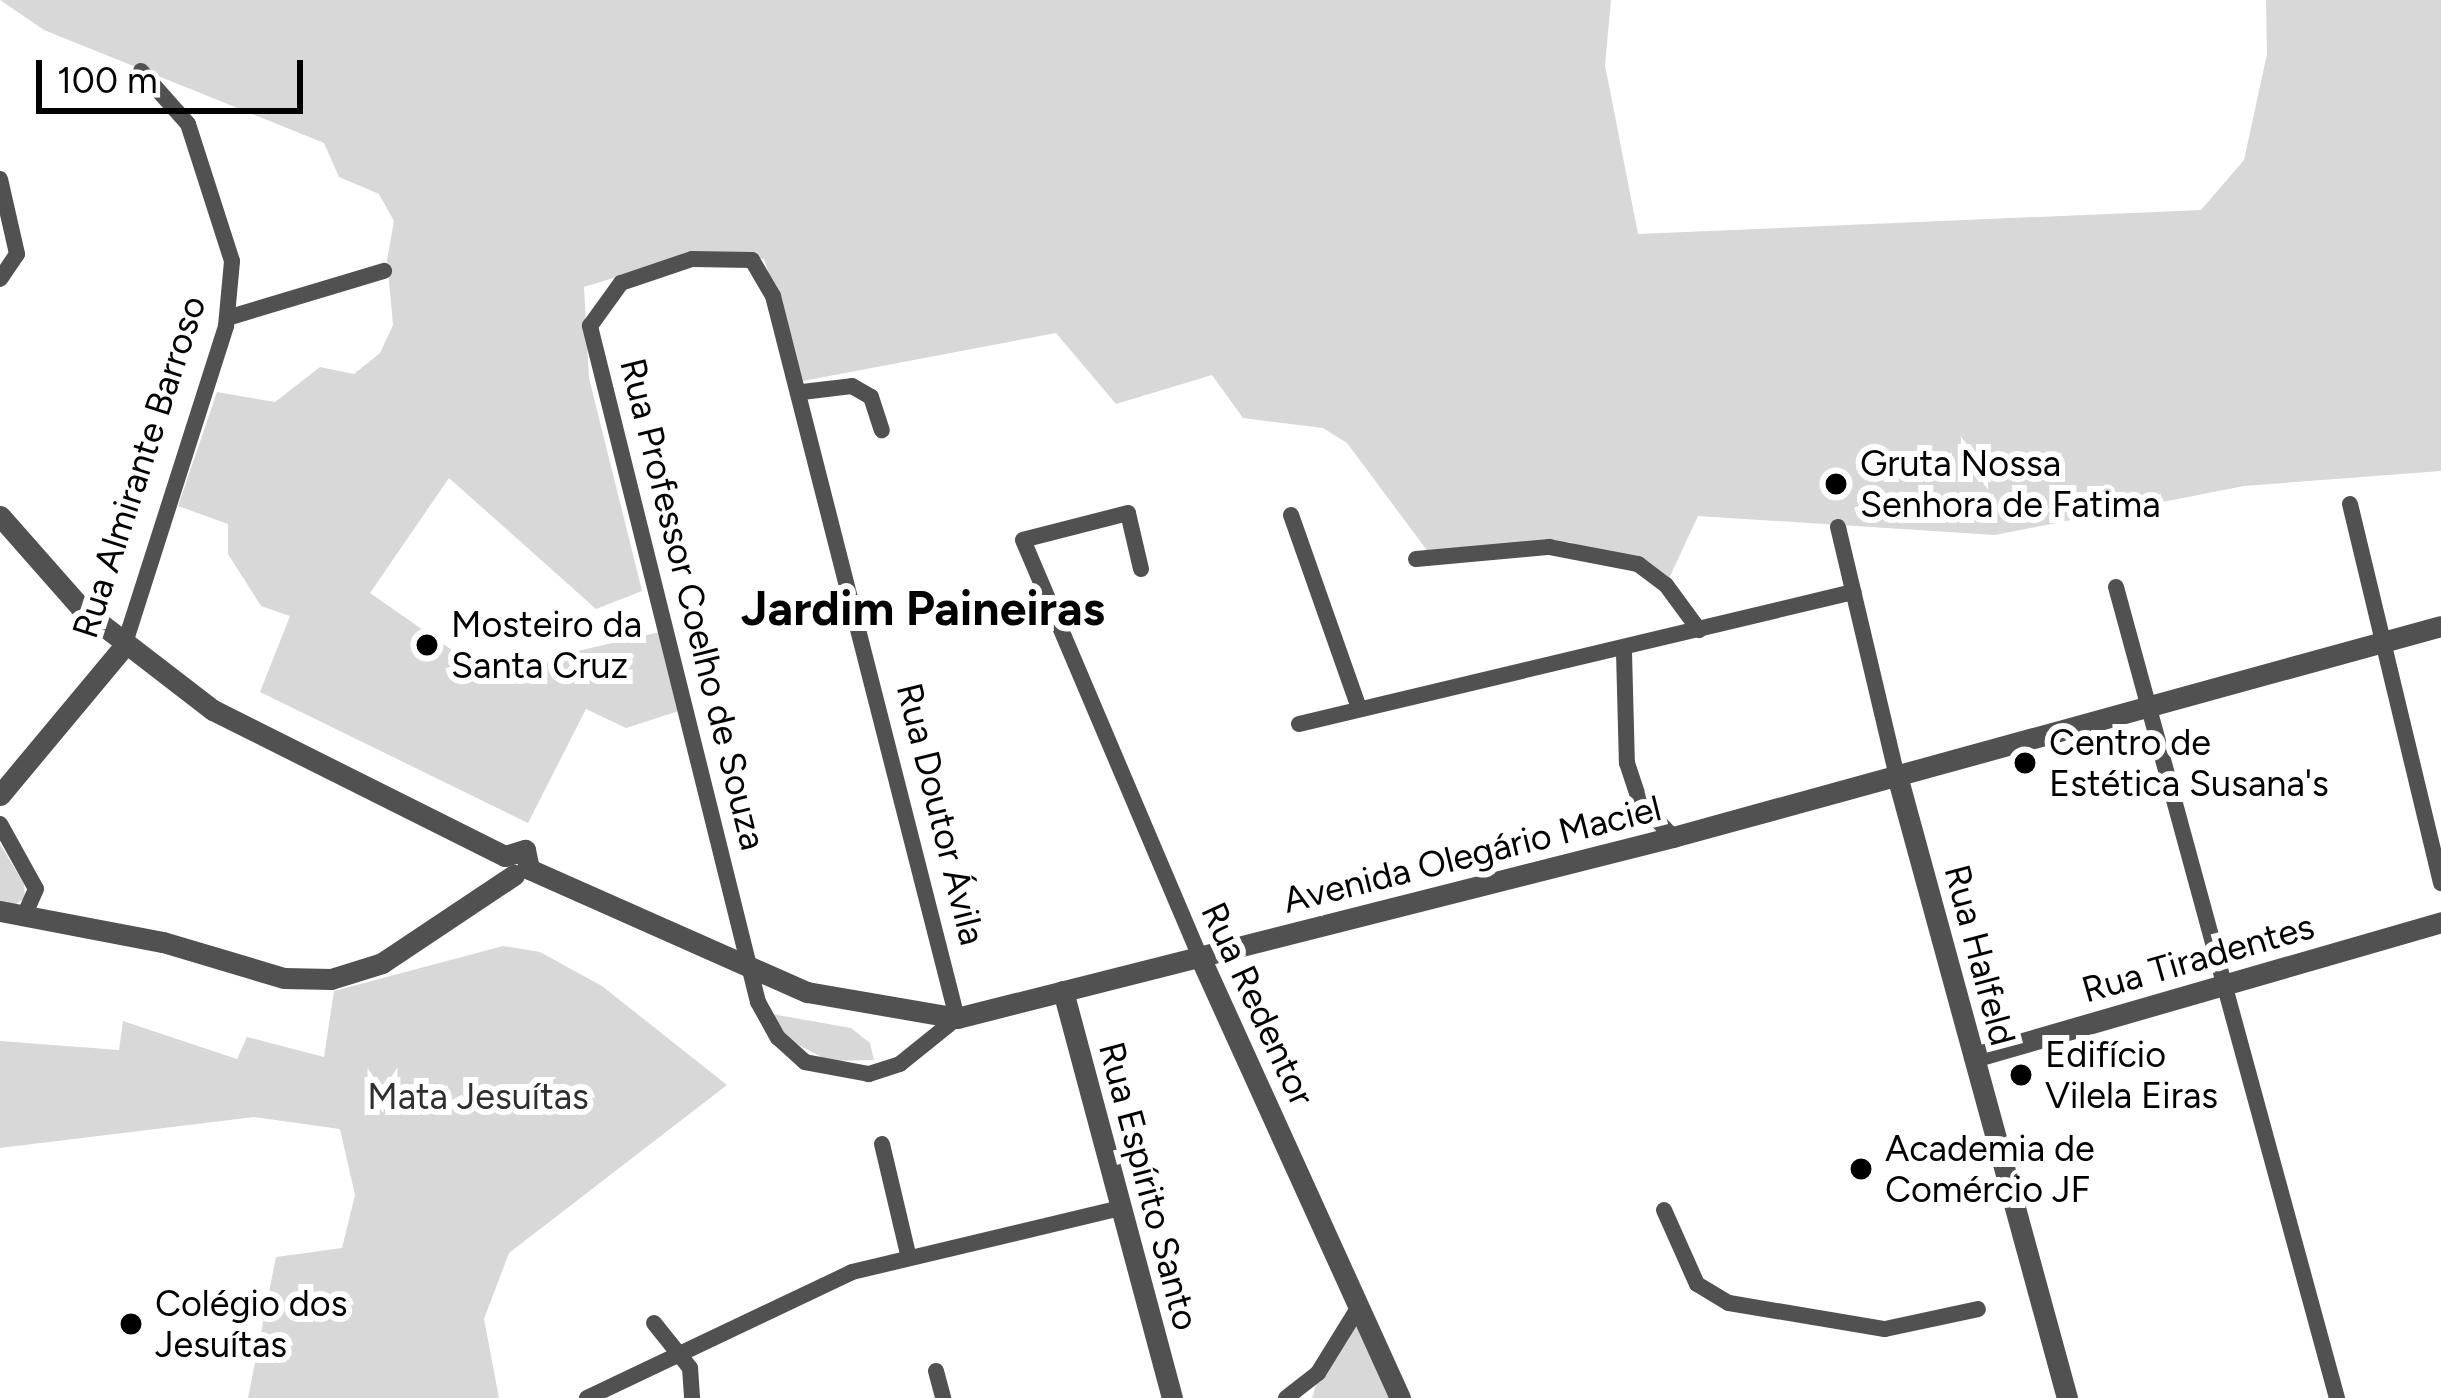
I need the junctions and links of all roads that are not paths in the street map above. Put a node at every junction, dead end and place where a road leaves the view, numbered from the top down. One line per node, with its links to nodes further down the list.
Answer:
1 (141, 71): 5 (street, Rua Almirante Barroso)
2 (0, 179): 4 (street)
3 (384, 271): 5 (street)
4 (0, 280)
5 (227, 317): 20 (street, Rua Almirante Barroso)
6 (790, 346): 7 (street, Rua Doutor Ávila); 35 (street, Rua Professor Coelho de Souza)
7 (802, 392): 8 (street); 38 (street, Rua Doutor Ávila)
8 (882, 430)
9 (2350, 504): 19 (street)
10 (1291, 515): 23 (street)
11 (0, 516): 20 (street, Avenida Olegário Maciel)
12 (1838, 527): 16 (street, Rua Halfeld)
13 (1416, 559): 18 (street)
14 (1141, 569): 34 (street, Rua Redentor)
15 (2116, 586): 22 (street)
16 (1853, 592): 18 (street); 25 (street, Rua Halfeld)
17 (2441, 626): 19 (street, Avenida Olegário Maciel)
18 (1699, 629): 21 (street)
19 (2382, 642): 22 (street, Avenida Olegário Maciel); 30 (street)
20 (124, 646): 26 (street, Rua Almirante Barroso); 29 (street, Avenida Olegário Maciel)
21 (1624, 652): 23 (street); 28 (street)
22 (2148, 703): 25 (street, Avenida Olegário Maciel); 36 (street)
23 (1359, 708): 24 (street)
24 (1299, 724)
25 (1896, 772): 28 (street, Avenida Olegário Maciel); 39 (street, Rua Halfeld)
26 (0, 795)
27 (0, 824): 32 (street)
28 (1673, 837): 34 (street, Avenida Olegário Maciel)
29 (516, 867): 32 (street); 35 (street, Avenida Olegário Maciel)
30 (2441, 883)
31 (0, 911): 32 (street)
32 (25, 914)
33 (2441, 922): 36 (street, Rua Tiradentes)
34 (1200, 957): 37 (street, Avenida Olegário Maciel); 44 (street, Rua Redentor)
35 (749, 964): 38 (street, Avenida Olegário Maciel); 38 (street)
36 (2224, 985): 39 (street, Rua Tiradentes); 56 (street)
37 (1063, 991): 38 (street, Avenida Olegário Maciel); 41 (street, Rua Espírito Santo)
38 (957, 1018)
39 (1974, 1057): 55 (street, Rua Halfeld)
40 (882, 1144): 43 (street)
41 (1120, 1208): 43 (street); 53 (street, Rua Espírito Santo)
42 (1664, 1210): 45 (street)
43 (909, 1258): 47 (street)
44 (1360, 1305): 49 (street); 54 (street, Rua Redentor)
45 (1978, 1309)
46 (654, 1323): 47 (street)
47 (679, 1348): 50 (street); 51 (street)
48 (936, 1371): 52 (street)
49 (1295, 1397)
50 (587, 1398)
51 (692, 1398)
52 (943, 1398)
53 (1172, 1398)
54 (1400, 1398)
55 (2067, 1398)
56 (2337, 1398)

